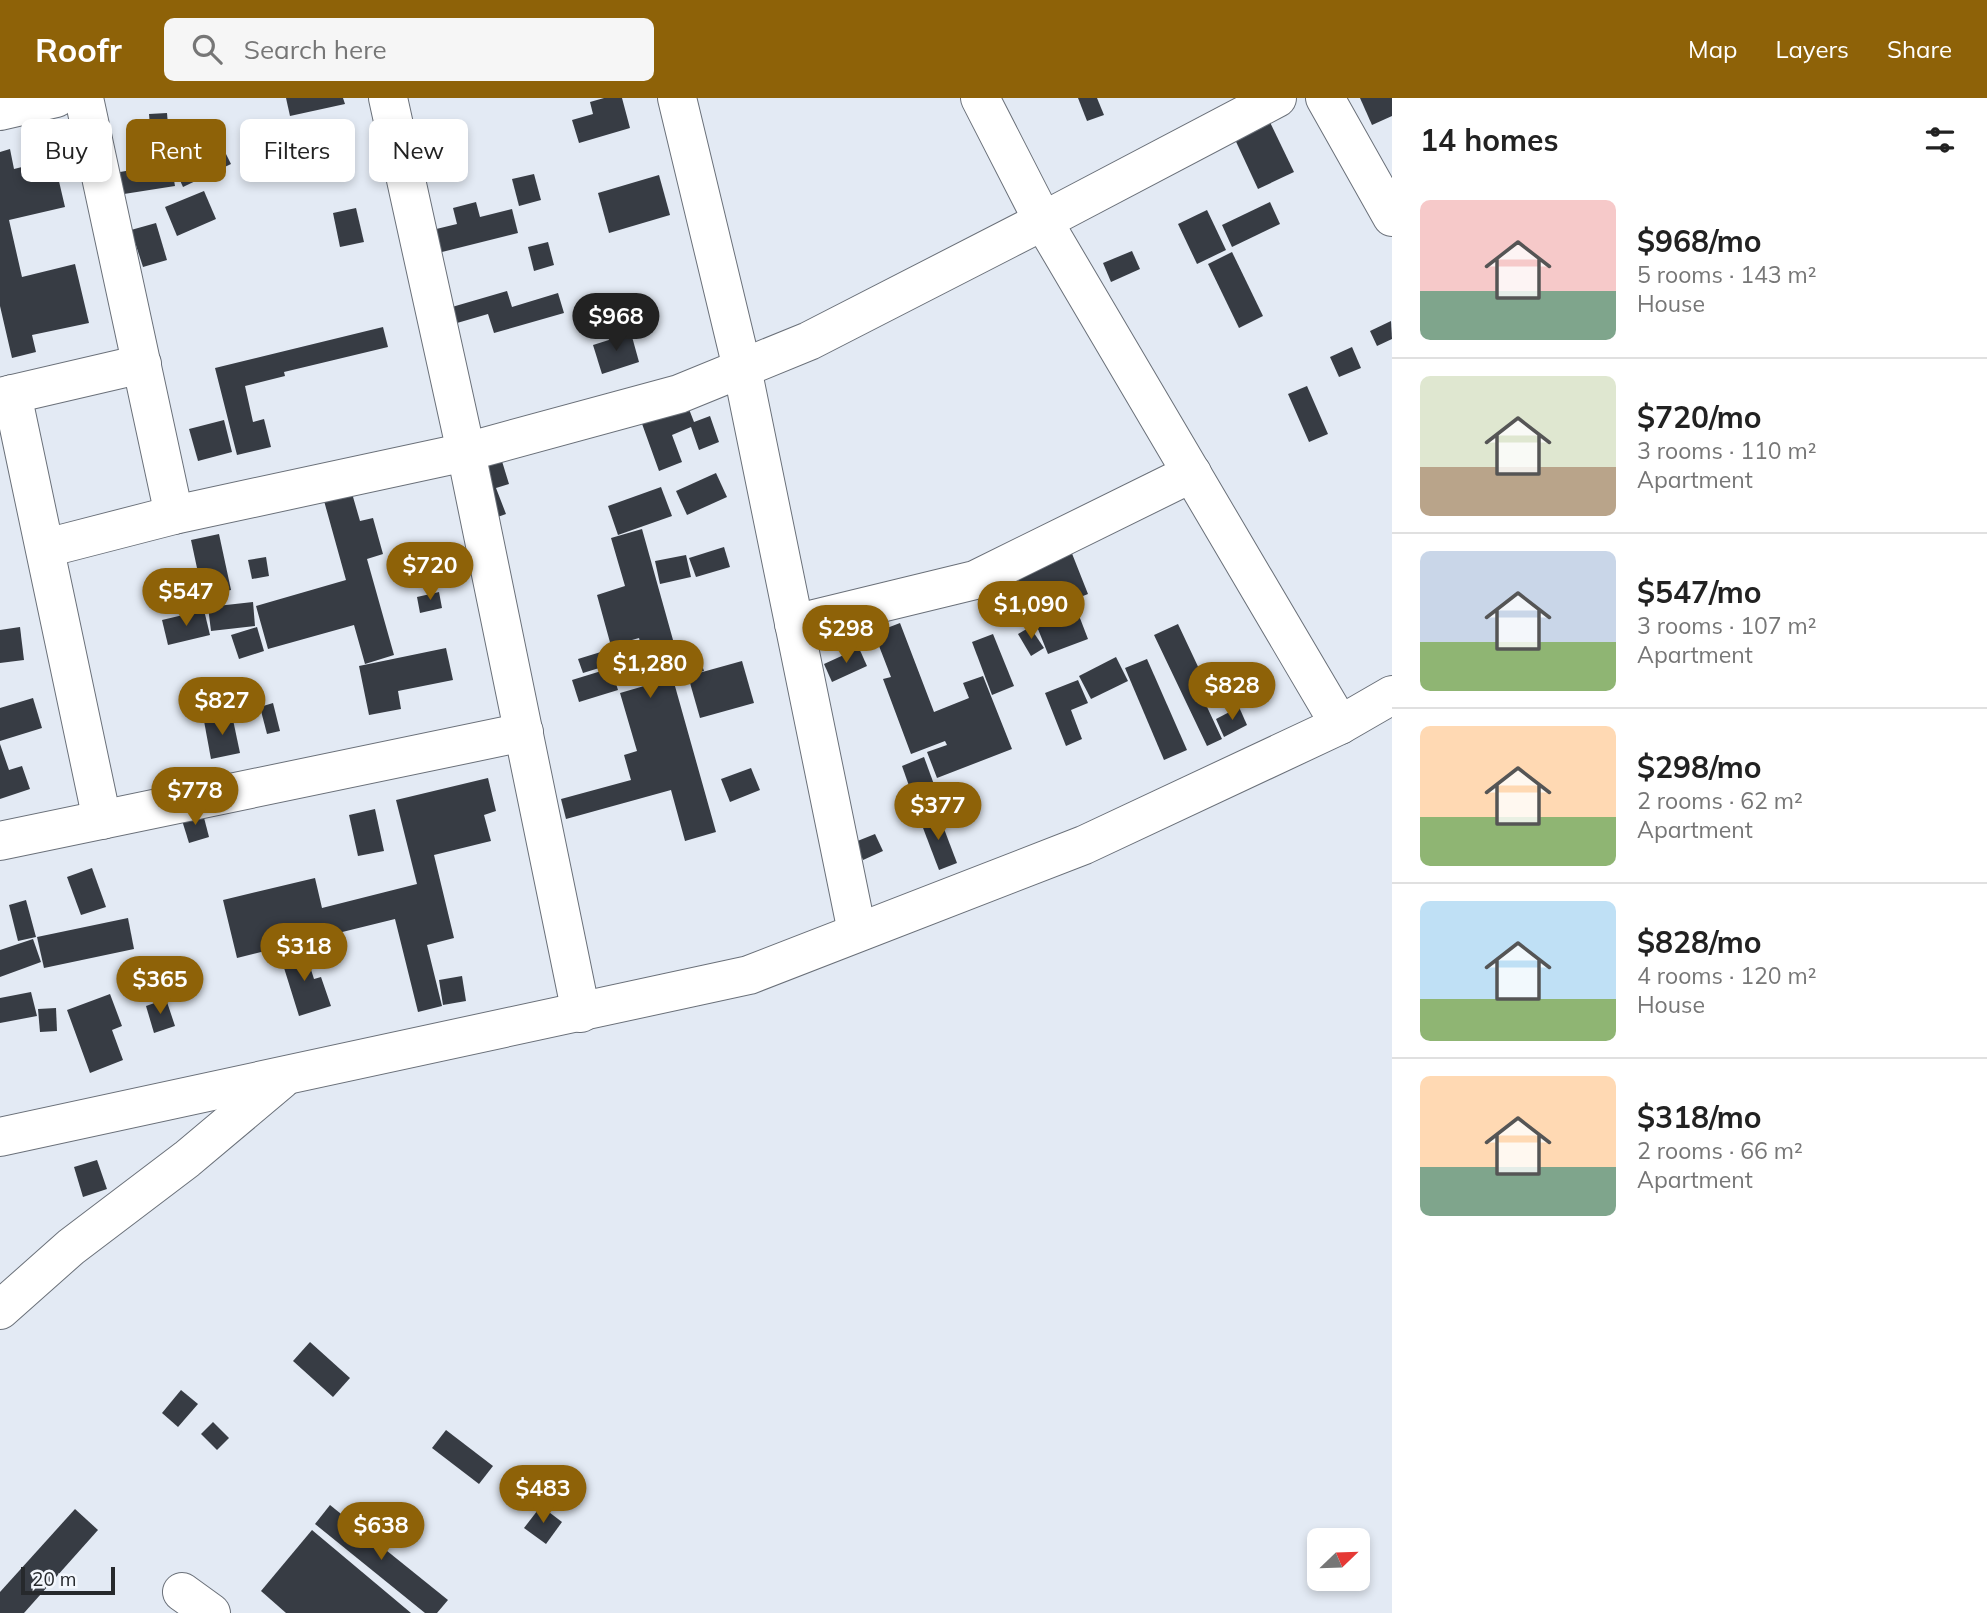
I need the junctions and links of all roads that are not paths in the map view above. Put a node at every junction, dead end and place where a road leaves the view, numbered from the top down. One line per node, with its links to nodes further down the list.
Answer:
1 (56, 98): 8 (street)
2 (84, 98): 11 (street)
3 (388, 98): 14 (street)
4 (677, 98): 12 (street)
5 (980, 98): 10 (street)
6 (1277, 98): 10 (street)
7 (1325, 98): 9 (street)
8 (0, 111)
9 (1392, 217)
10 (1043, 221): 12 (street); 15 (street)
11 (142, 364): 13 (street); 16 (street)
12 (742, 368): 14 (street); 18 (street)
13 (6, 396): 17 (street)
14 (467, 453): 16 (street); 21 (street)
15 (1192, 473): 18 (street); 20 (street)
16 (174, 515): 17 (street)
17 (46, 548): 22 (street)
18 (794, 624): 24 (street)
19 (1392, 695): 20 (street)
20 (1340, 725): 24 (street)
21 (524, 732): 22 (street); 25 (street)
22 (102, 820): 23 (street)
23 (0, 841)
24 (857, 932): 25 (street)
25 (580, 1013): 26 (street)
26 (285, 1076): 27 (street); 28 (street)
27 (0, 1137)
28 (0, 1310)

